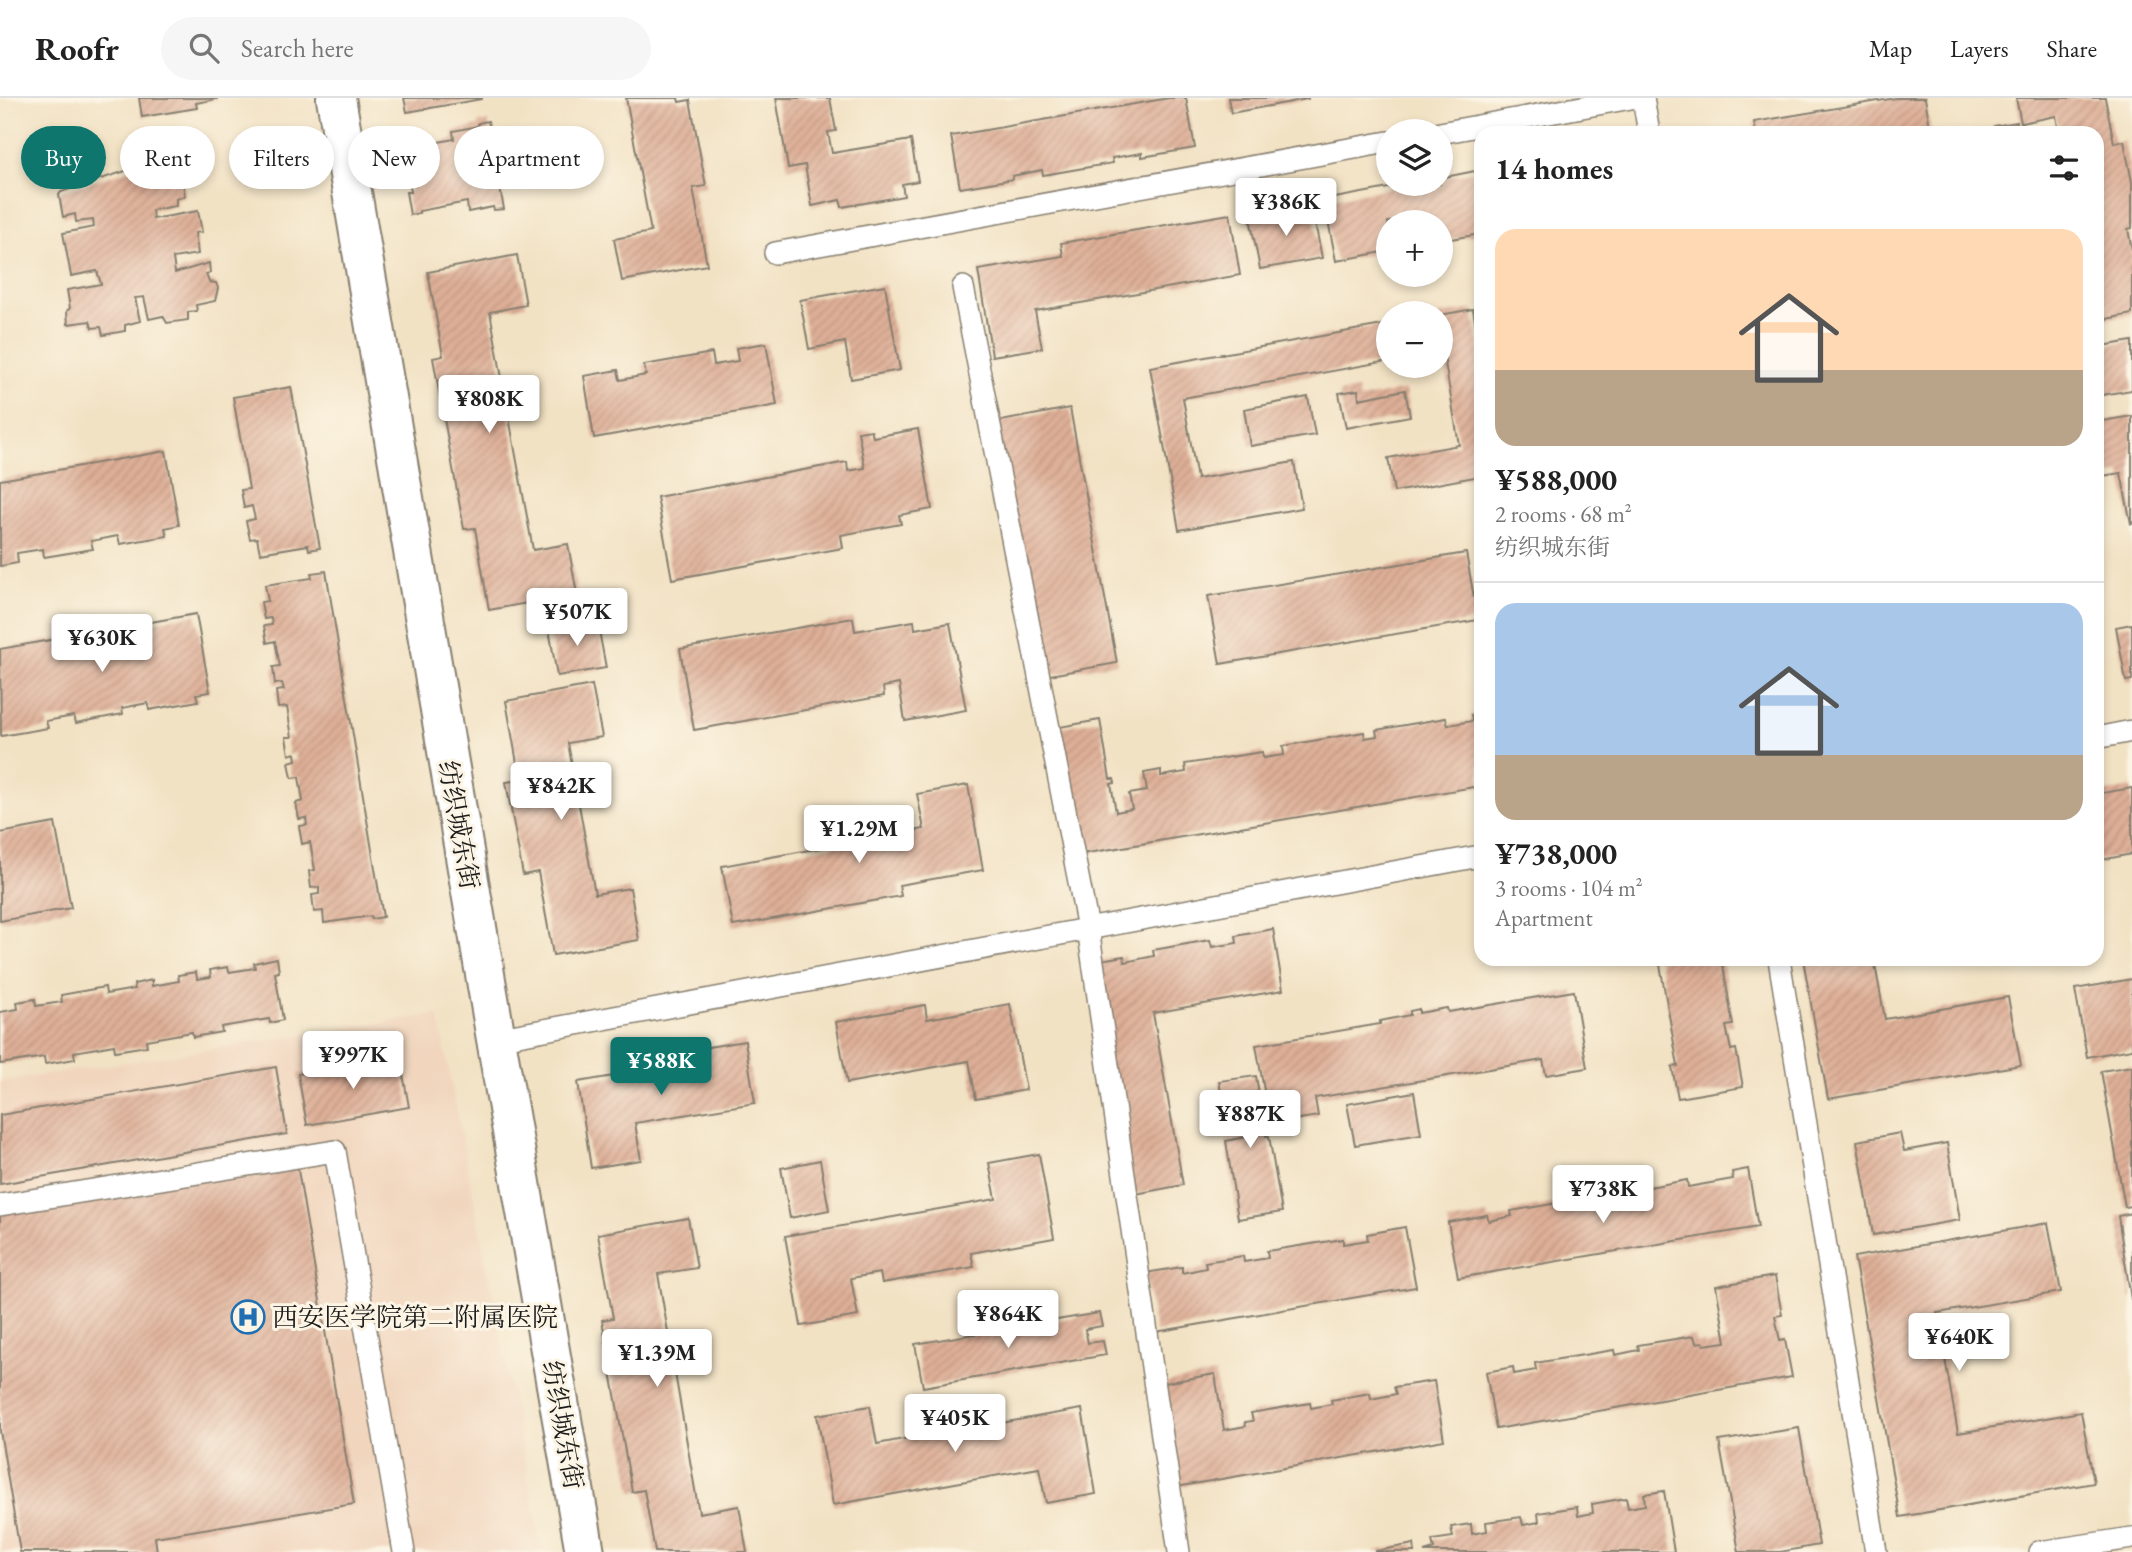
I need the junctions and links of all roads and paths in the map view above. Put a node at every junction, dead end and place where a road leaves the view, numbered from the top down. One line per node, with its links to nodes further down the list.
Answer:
1 (336, 98): 14 (street, 纺织城东街)
2 (1631, 98): 5 (lane)
3 (1643, 98): 4 (lane)
4 (1648, 126)
5 (1453, 130)
6 (1376, 144): 7 (lane)
7 (775, 253)
8 (963, 287): 12 (lane)
9 (2132, 731): 10 (lane)
10 (2104, 736)
11 (1474, 857): 12 (lane)
12 (1088, 928): 14 (lane); 19 (lane)
13 (1780, 966): 20 (lane)
14 (496, 1040): 18 (street, 纺织城东街)
15 (0, 1205): 17 (lane)
16 (2132, 1538): 21 (lane)
17 (404, 1552)
18 (585, 1552)
19 (1179, 1552)
20 (1877, 1552)
21 (2039, 1552)

